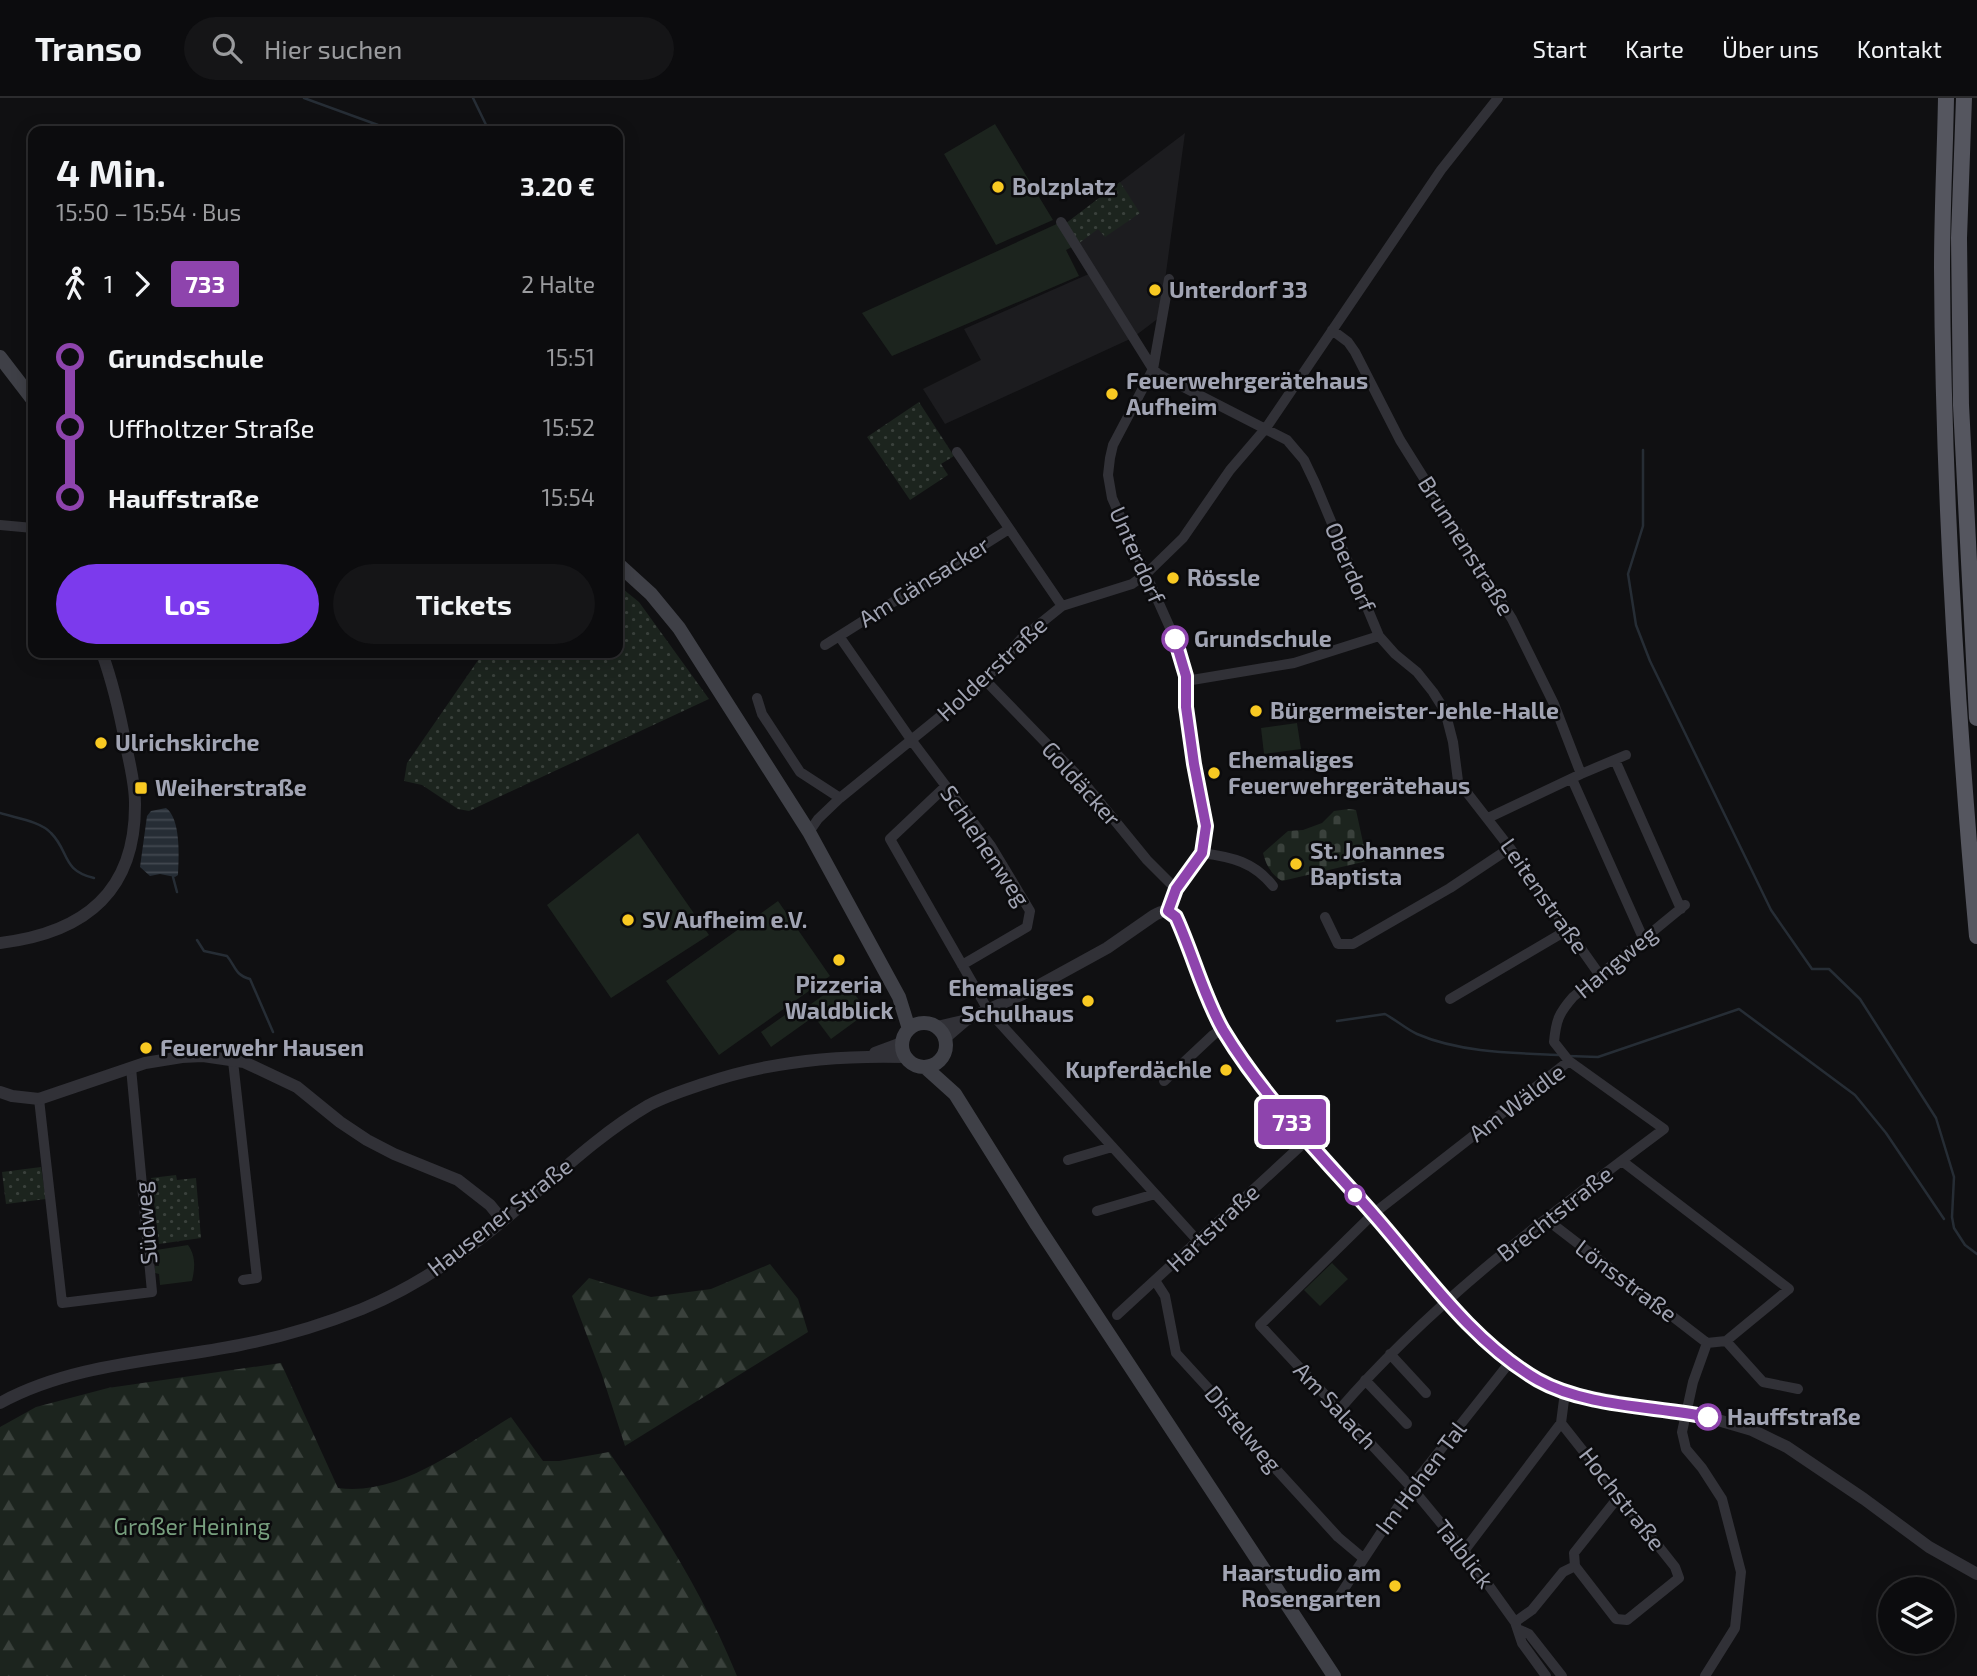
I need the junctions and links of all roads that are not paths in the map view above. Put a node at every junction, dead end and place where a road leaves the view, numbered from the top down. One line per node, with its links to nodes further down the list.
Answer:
1 (1498, 98): 6 (street, Holderstraße)
2 (1946, 98): 41 (highway)
3 (1964, 98): 25 (highway)
4 (1061, 222): 8 (street)
5 (1169, 279): 8 (street, Unterdorf)
6 (1332, 330): 10 (street, Holderstraße); 29 (street, Brunnenstraße)
7 (0, 357): 9 (main road)
8 (1153, 369): 10 (street, Oberdorf); 16 (street, Unterdorf)
9 (28, 393)
10 (1266, 428): 16 (street, Holderstraße); 19 (street, Oberdorf)
11 (957, 452): 14 (street)
12 (0, 525): 13 (street)
13 (28, 528)
14 (1009, 529): 17 (street); 18 (street, Am Gänsacker)
15 (623, 569): 33 (main road)
16 (1146, 574): 17 (street, Holderstraße); 23 (street, Unterdorf)
17 (1062, 606): 22 (street, Holderstraße)
18 (839, 636): 20 (street, Am Gänsacker); 26 (street, Am Gänsacker)
19 (1379, 636): 23 (street); 32 (street, Oberdorf)
20 (825, 645)
21 (104, 658): 43 (street)
22 (985, 680): 26 (street, Holderstraße); 37 (street, Goldäcker)
23 (1186, 681): 35 (street, Unterdorf)
24 (757, 698): 31 (street)
25 (1977, 718)
26 (912, 741): 30 (street, Schlehenweg); 31 (street, Holderstraße)
27 (1626, 755): 28 (street)
28 (1615, 760): 29 (street); 42 (street, Hangweg)
29 (1576, 776): 32 (street); 42 (street, Brunnenstraße)
30 (946, 786): 44 (street); 44 (street, Schlehenweg)
31 (840, 798): 33 (street, Holderstraße)
32 (1488, 818): 34 (street, Leitenstraße)
33 (809, 832): 46 (main road)
34 (1510, 848): 39 (street); 40 (street, Leitenstraße)
35 (1202, 853): 36 (street); 37 (street)
36 (1273, 886)
37 (1176, 889): 38 (street)
38 (1168, 911): 48 (street); 50 (street)
39 (1325, 917)
40 (1569, 929): 45 (street, Leitenstraße); 47 (street)
41 (1977, 936)
42 (1643, 939): 45 (street, Hangweg)
43 (0, 943)
44 (962, 965): 48 (street)
45 (1599, 974): 54 (street, Hangweg)
46 (899, 997): 49 (main road); 51 (main road)
47 (1450, 999)
48 (988, 1010): 49 (street); 63 (street)
49 (935, 1029): 51 (main road); 52 (main road)
50 (1223, 1029): 57 (street); 62 (street)
51 (906, 1043): 55 (main road); 70 (street, Hausener Straße)
52 (943, 1055): 55 (main road); 59 (main road)
53 (233, 1061): 56 (street); 70 (street); 72 (street)
54 (1569, 1061): 61 (street, Am Wäldle); 68 (street, Am Wäldle)
55 (925, 1066): 59 (main road)
56 (131, 1068): 60 (street); 60 (street, Südweg)
57 (1164, 1081)
58 (0, 1092): 60 (street)
59 (955, 1094): 98 (main road)
60 (39, 1098)
61 (1664, 1129): 65 (street, Brechtstraße)
62 (1307, 1140): 68 (street); 71 (street, Hartstraße)
63 (1112, 1147): 64 (street); 66 (street)
64 (1068, 1160)
65 (1622, 1161): 69 (street, Brechtstraße); 77 (street)
66 (1155, 1194): 67 (street); 71 (street)
67 (1097, 1211)
68 (1373, 1214): 74 (street); 76 (street, Am Wäldle)
69 (1546, 1219): 74 (street, Brechtstraße); 78 (street, Lönsstraße)
70 (503, 1221): 85 (street, Hausener Straße)
71 (1198, 1241): 73 (street, Hartstraße)
72 (243, 1280)
73 (1156, 1282): 75 (street, Hartstraße); 93 (street, Distelweg)
74 (1447, 1300): 79 (street, Brechtstraße); 80 (street)
75 (1117, 1315)
76 (1260, 1325): 86 (street, Am Salach)
77 (1726, 1341): 78 (street); 82 (street)
78 (1707, 1343): 87 (street)
79 (1390, 1354): 81 (street, Brechtstraße); 84 (street)
80 (1510, 1362): 83 (street); 90 (street, Im Hohen Tal)
81 (1365, 1380): 86 (street, Brechtstraße); 89 (street)
82 (1798, 1389)
83 (1565, 1392): 87 (street); 88 (street)
84 (1426, 1393)
85 (0, 1403)
86 (1339, 1410): 90 (street, Am Salach)
87 (1686, 1413): 95 (street); 101 (street)
88 (1561, 1423): 91 (street, Hochstraße); 92 (street)
89 (1407, 1424)
90 (1411, 1487): 92 (street, Talblick); 93 (street, Im Hohen Tal)
91 (1620, 1495): 94 (street); 94 (street, Hochstraße)
92 (1464, 1552): 97 (street, Talblick)
93 (1363, 1558): 96 (street, Im Hohen Tal)
94 (1575, 1566): 97 (street)
95 (1977, 1574)
96 (1338, 1598)
97 (1517, 1626): 99 (street, Talblick); 100 (street, Talblick)
98 (1334, 1676)
99 (1546, 1676)
100 (1562, 1676)
101 (1705, 1676)

